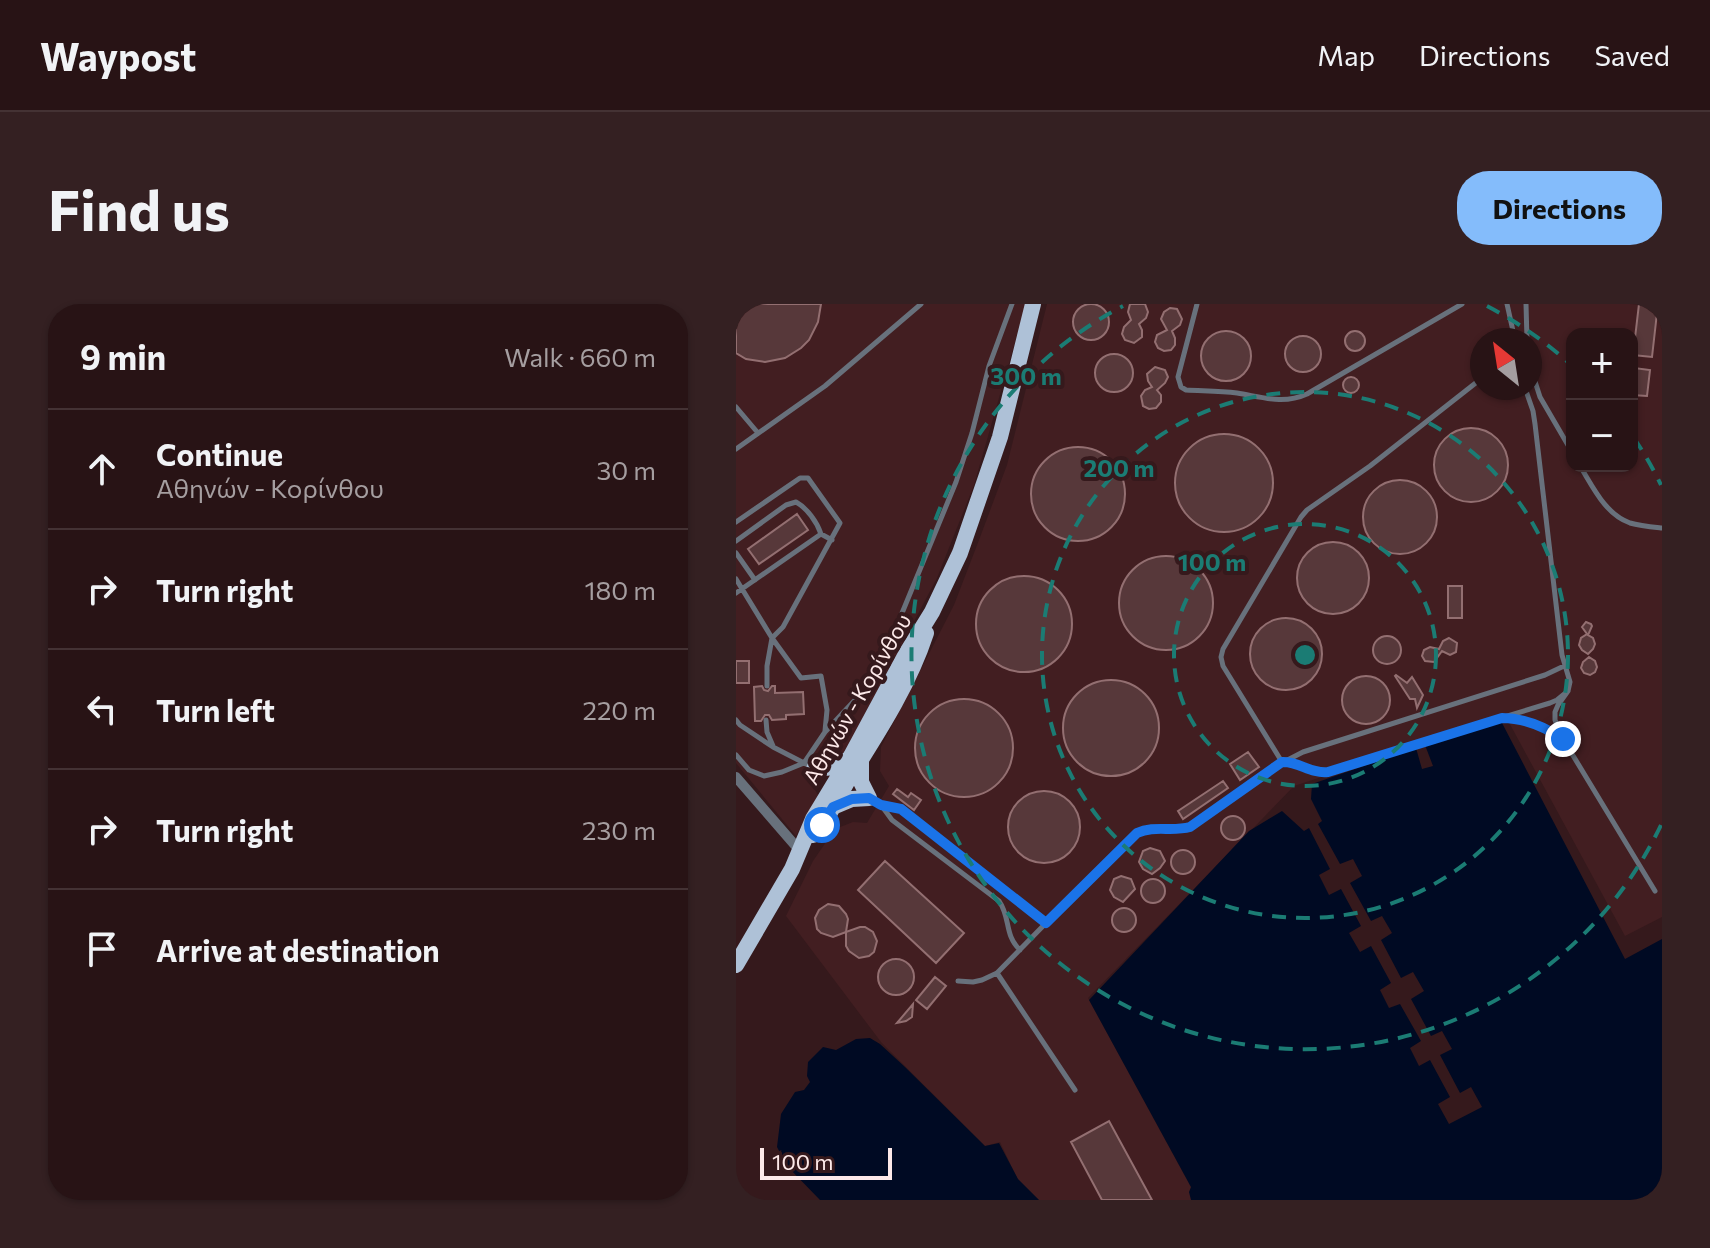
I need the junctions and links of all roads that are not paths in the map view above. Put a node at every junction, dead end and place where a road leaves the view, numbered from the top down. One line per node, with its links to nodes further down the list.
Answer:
1 (921, 304): 14 (lane)
2 (1012, 304): 35 (lane)
3 (1033, 304): 39 (main road, Αθηνών - Κορίνθου)
4 (1197, 304): 5 (lane)
5 (1462, 304)
6 (1507, 304): 8 (lane)
7 (1526, 304): 9 (lane)
8 (1512, 328)
9 (1527, 328)
10 (1470, 387): 40 (lane)
11 (1529, 400): 29 (lane)
12 (1542, 400): 15 (lane)
13 (736, 407): 14 (lane)
14 (758, 433): 16 (lane)
15 (1566, 442)
16 (736, 449)
17 (1584, 472): 19 (lane)
18 (736, 522): 21 (lane)
19 (1662, 528)
20 (821, 534): 21 (lane); 22 (lane); 25 (lane)
21 (832, 540): 28 (lane)
22 (736, 541)
23 (736, 553): 25 (lane)
24 (736, 579): 26 (lane)
25 (755, 580): 26 (lane)
26 (742, 589): 27 (lane); 28 (lane)
27 (736, 593)
28 (772, 638): 30 (lane); 35 (lane)
29 (1564, 666): 31 (lane); 40 (lane)
30 (767, 686)
31 (1568, 691): 32 (lane); 36 (lane)
32 (1497, 718): 36 (lane); 40 (lane)
33 (736, 720): 37 (lane)
34 (766, 720): 37 (lane)
35 (825, 732): 41 (lane)
36 (1563, 739): 46 (lane)
37 (773, 747): 41 (lane)
38 (736, 755): 41 (lane)
39 (856, 758): 41 (main road); 43 (main road, Αθηνών - Κορίνθου); 43 (main road)
40 (1282, 762): 47 (lane)
41 (809, 766): 43 (lane); 44 (main road)
42 (736, 777): 45 (street)
43 (858, 792): 44 (main road, Αθηνών - Κορίνθου); 44 (main road); 47 (lane); 48 (lane)
44 (829, 804): 45 (main road, Αθηνών - Κορίνθου)
45 (800, 851): 49 (main road, Αθηνών - Κορίνθου)
46 (1655, 891)
47 (1046, 923): 48 (lane)
48 (1020, 950): 50 (lane)
49 (736, 965)
50 (997, 973): 51 (lane); 52 (lane)
51 (958, 981)
52 (1075, 1090)

